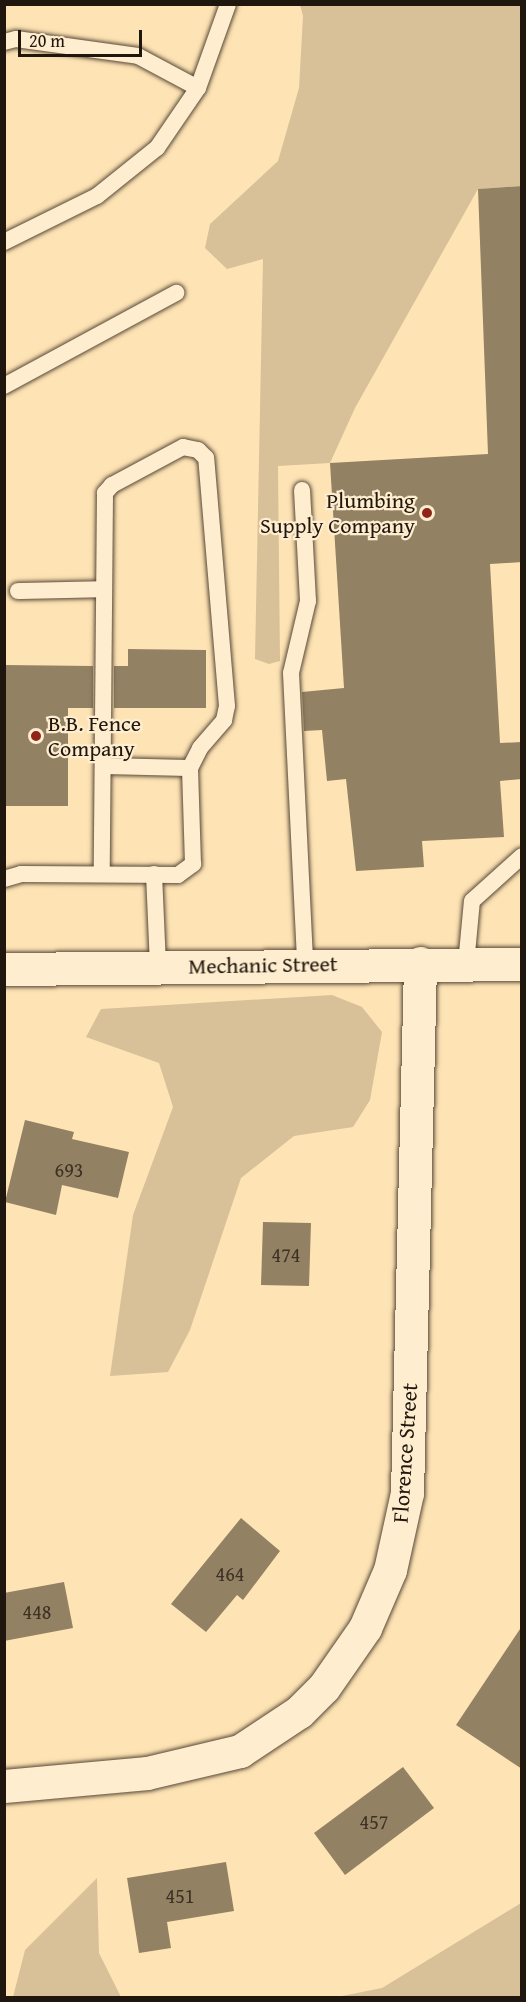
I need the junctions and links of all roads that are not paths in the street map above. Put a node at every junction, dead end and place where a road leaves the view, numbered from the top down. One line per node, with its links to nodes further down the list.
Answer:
1 (228, 4): 3 (lane)
2 (4, 42): 3 (lane)
3 (198, 88): 4 (lane)
4 (4, 243)
5 (176, 293): 6 (lane)
6 (4, 386)
7 (302, 490): 17 (lane)
8 (103, 589): 9 (lane); 10 (lane); 11 (lane)
9 (18, 591)
10 (103, 766): 11 (lane); 13 (lane)
11 (190, 768): 14 (lane)
12 (522, 856): 18 (lane)
13 (102, 874): 14 (lane); 15 (lane)
14 (154, 874): 20 (lane)
15 (4, 879)
16 (420, 963): 17 (street, Mechanic Street); 18 (street, Mechanic Street); 22 (street, Florence Street)
17 (305, 964): 20 (street, Mechanic Street)
18 (466, 964): 19 (street, Mechanic Street)
19 (522, 964)
20 (158, 967): 21 (street, Mechanic Street)
21 (4, 969)
22 (4, 1786)

